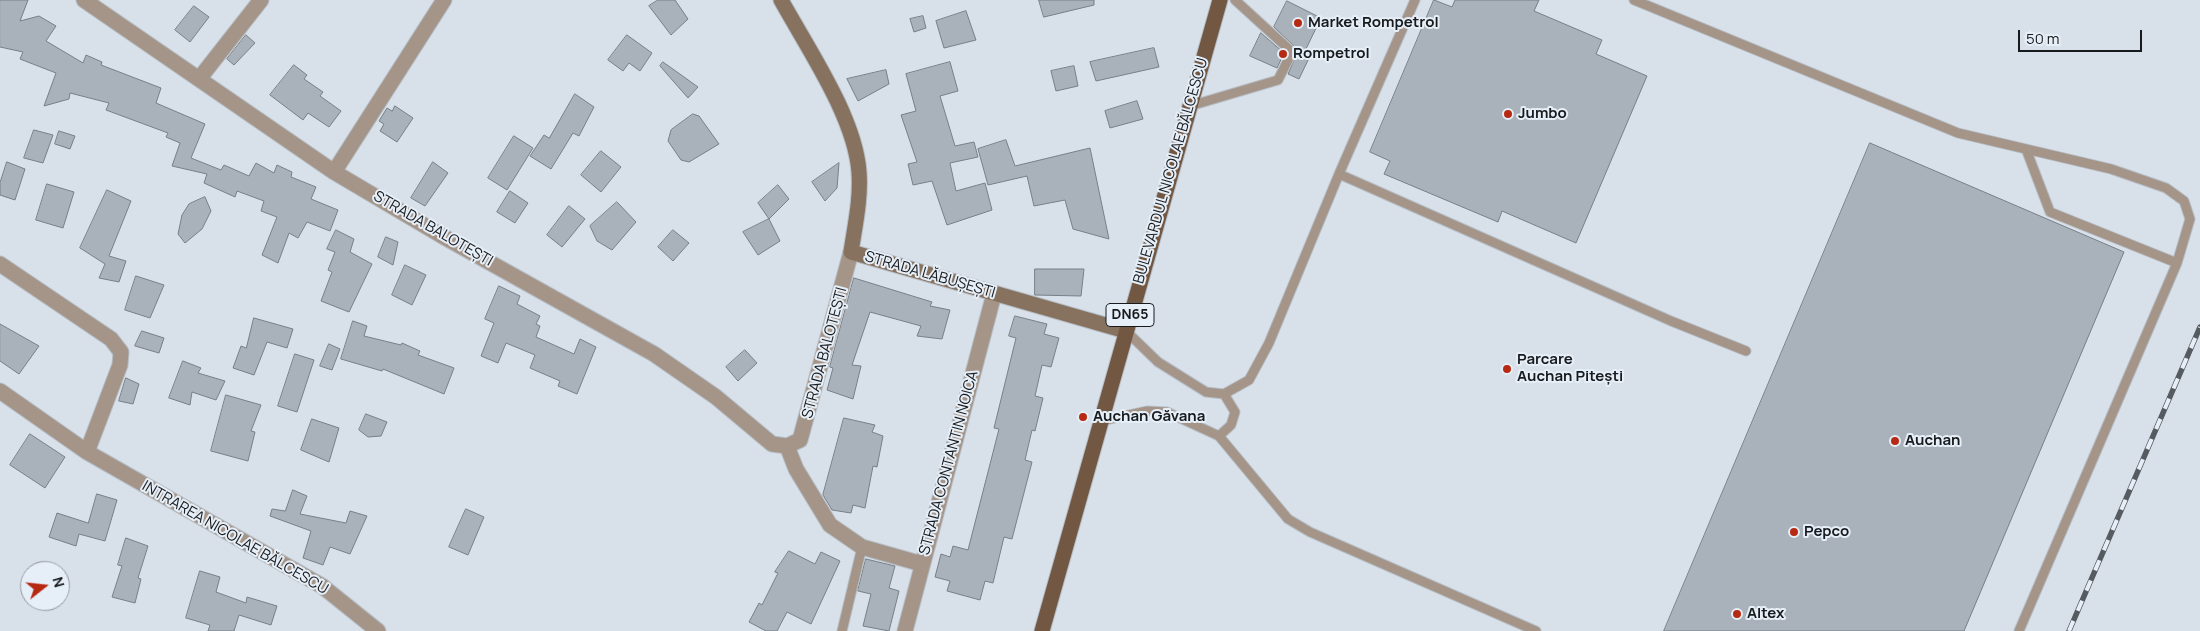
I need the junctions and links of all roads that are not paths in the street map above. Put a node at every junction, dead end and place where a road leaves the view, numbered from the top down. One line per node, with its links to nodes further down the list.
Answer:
1 (84, 0): 9 (street, STRADA BALOTEȘTI)
2 (261, 0): 9 (street)
3 (444, 0): 12 (street)
4 (781, 0): 14 (street, STRADA LĂBUȘEȘTI)
5 (1220, 0): 10 (main road, BULEVARDUL NICOLAE BĂLCESCU / DN65)
6 (1234, 0): 10 (lane)
7 (1415, 0): 13 (lane)
8 (1634, 0): 11 (lane)
9 (198, 79): 12 (street, STRADA BALOTEȘTI)
10 (1190, 106): 18 (main road, BULEVARDUL NICOLAE BĂLCESCU / DN65)
11 (2026, 149): 15 (lane); 15 (lane)
12 (334, 172): 24 (street, STRADA BALOTEȘTI)
13 (1339, 174): 19 (lane); 21 (lane)
14 (851, 252): 17 (street, STRADA LĂBUȘEȘTI); 24 (street, STRADA BALOTEȘTI)
15 (2177, 263): 33 (lane)
16 (0, 264): 25 (street)
17 (994, 294): 18 (street, STRADA LĂBUȘEȘTI); 27 (street, STRADA CONTANTIN NOICA)
18 (1126, 331): 21 (lane); 22 (main road, BULEVARDUL NICOLAE BĂLCESCU / DN65)
19 (1746, 351)
20 (0, 392): 25 (street, INTRAREA NICOLAE BĂLCESCU)
21 (1224, 394): 23 (lane)
22 (1101, 422): 23 (lane); 31 (main road, BULEVARDUL NICOLAE BĂLCESCU / DN65)
23 (1219, 436): 32 (lane)
24 (787, 446): 26 (street)
25 (87, 452): 28 (street, INTRAREA NICOLAE BĂLCESCU)
26 (862, 547): 27 (street); 29 (lane)
27 (922, 564): 30 (street, STRADA CONTANTIN NOICA)
28 (378, 631)
29 (842, 631)
30 (904, 631)
31 (1042, 631)
32 (1536, 631)
33 (2020, 631)

